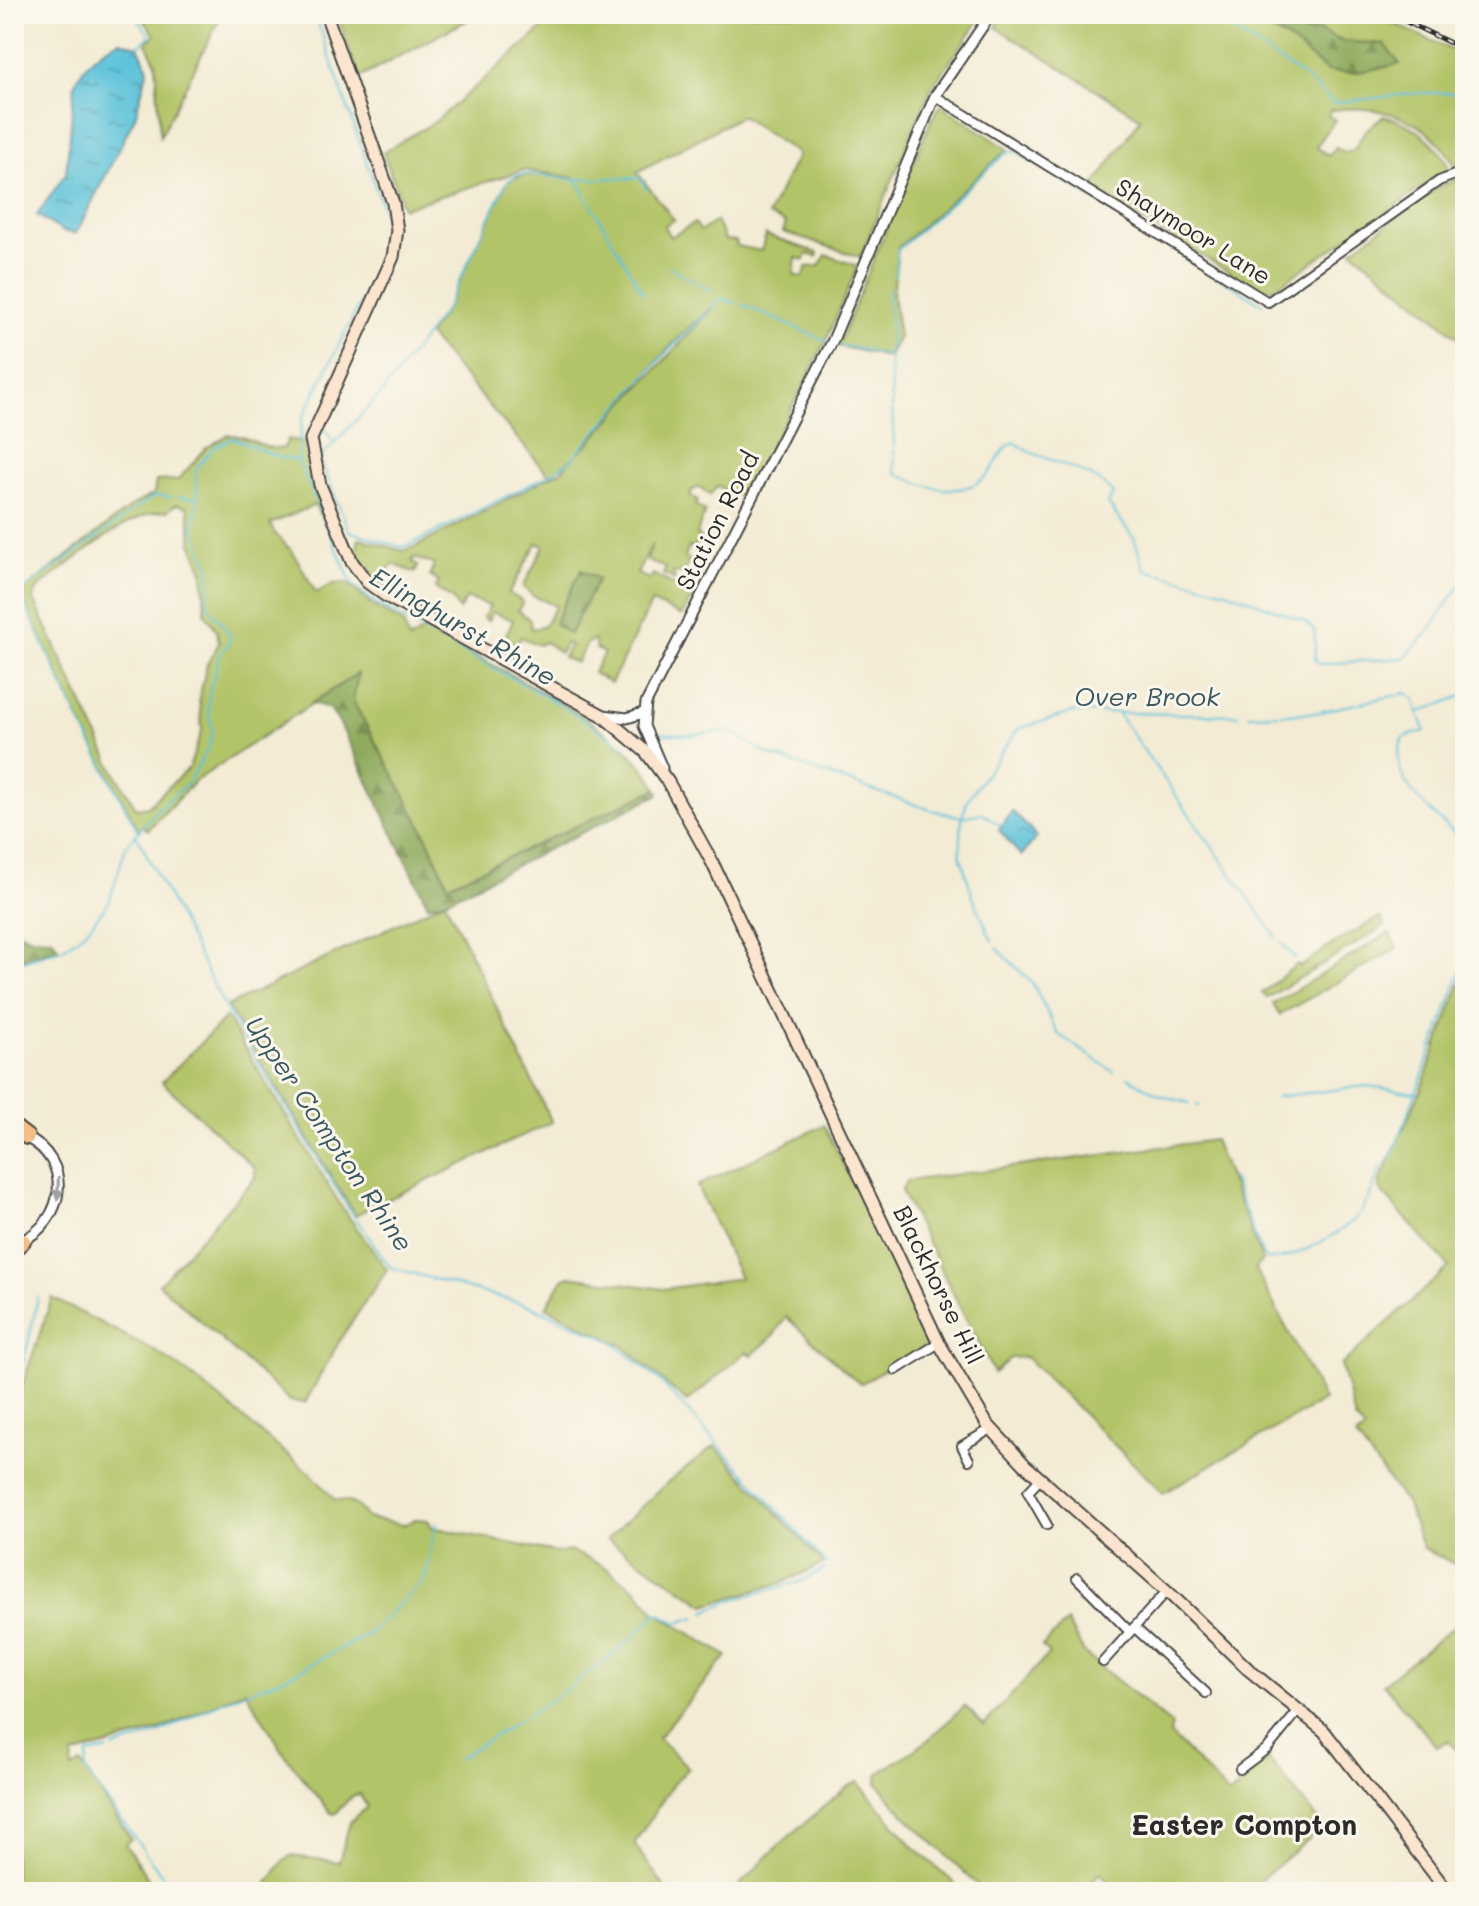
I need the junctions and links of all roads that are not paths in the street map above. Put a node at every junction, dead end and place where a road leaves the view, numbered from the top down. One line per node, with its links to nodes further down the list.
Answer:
1 (326, 14): 6 (main road, Blackhorse Hill)
2 (991, 14): 3 (street, Station Road)
3 (935, 96): 4 (street, Shaymoor Lane); 5 (street, Station Road)
4 (1465, 171)
5 (643, 713): 6 (street); 7 (street)
6 (602, 715): 7 (main road, Blackhorse Hill)
7 (668, 782): 11 (main road, Blackhorse Hill)
8 (14, 1127): 9 (highway)
9 (21, 1136): 10 (street, one-way to 10)
10 (17, 1244)
11 (939, 1343): 12 (street); 13 (main road, Blackhorse Hill)
12 (902, 1369)
13 (991, 1429): 14 (street); 15 (main road, Blackhorse Hill)
14 (969, 1460)
15 (1041, 1478): 16 (street); 20 (main road, Blackhorse Hill)
16 (1047, 1525)
17 (1077, 1578): 19 (street)
18 (1096, 1582): 19 (street)
19 (1089, 1589): 21 (street)
20 (1167, 1591): 21 (street); 24 (main road, Blackhorse Hill)
21 (1132, 1629): 22 (street); 23 (street)
22 (1103, 1662)
23 (1206, 1693)
24 (1299, 1710): 25 (street); 26 (main road, Blackhorse Hill)
25 (1240, 1769)
26 (1448, 1892)

